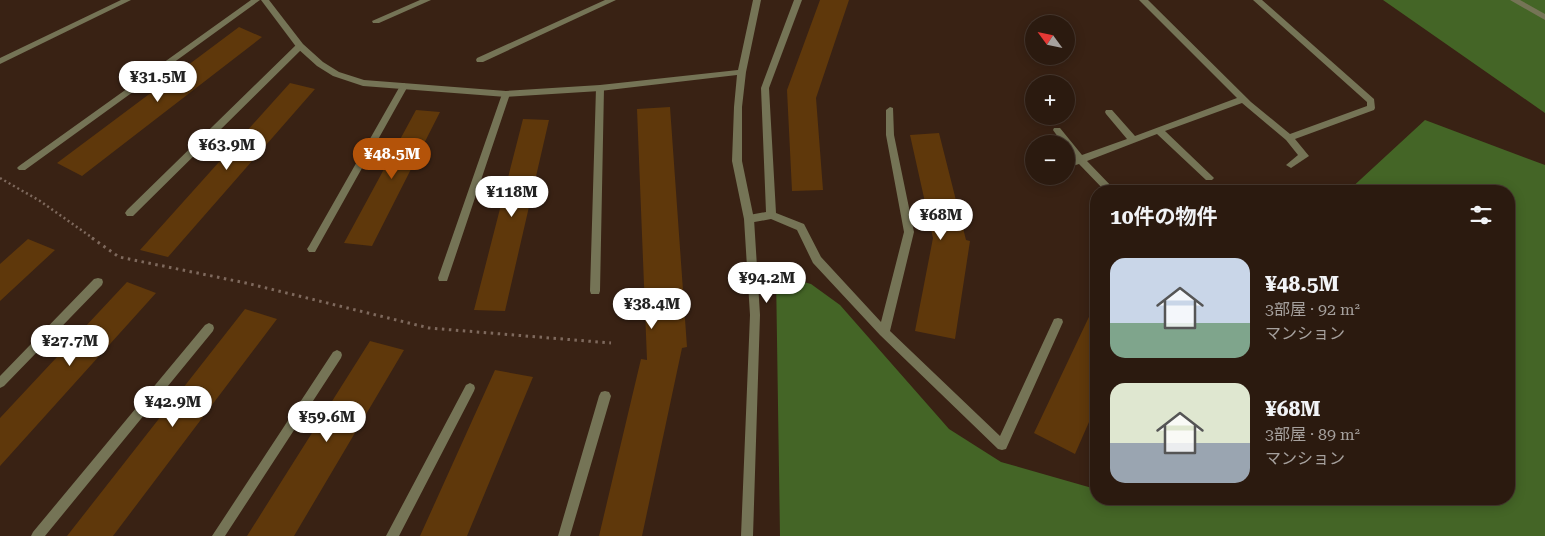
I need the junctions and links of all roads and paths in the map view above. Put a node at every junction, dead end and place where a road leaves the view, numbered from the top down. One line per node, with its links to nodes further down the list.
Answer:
1 (127, 0): 15 (street)
2 (256, 0): 30 (street)
3 (265, 0): 13 (street)
4 (427, 0): 12 (street)
5 (612, 0): 14 (street)
6 (757, 0): 16 (street)
7 (798, 0): 35 (street)
8 (1143, 0): 20 (street)
9 (1257, 0): 25 (street)
10 (1514, 0): 11 (street)
11 (1545, 17)
12 (376, 22)
13 (300, 46): 17 (street); 34 (street)
14 (480, 60)
15 (0, 61)
16 (742, 72): 18 (street); 36 (street)
17 (404, 86): 19 (street); 37 (street)
18 (600, 88): 19 (street); 40 (street)
19 (506, 94): 38 (street)
20 (1243, 99): 24 (street); 25 (street)
21 (890, 110): 43 (street)
22 (1109, 112): 26 (street)
23 (1057, 130): 27 (street)
24 (1159, 130): 26 (street); 32 (street)
25 (1289, 138): 29 (street)
26 (1134, 140): 27 (street)
27 (1081, 160): 28 (street); 33 (street)
28 (1075, 162)
29 (1291, 165)
30 (22, 168)
31 (0, 178): 44 (path)
32 (1209, 178)
33 (1106, 185)
34 (130, 213)
35 (771, 215): 36 (street); 43 (street)
36 (750, 219): 53 (street)
37 (312, 249)
38 (443, 278)
39 (98, 282): 46 (street)
40 (595, 291)
41 (1058, 322): 43 (street)
42 (209, 328): 49 (street)
43 (884, 332)
44 (611, 343)
45 (337, 355): 50 (street)
46 (0, 383)
47 (470, 388): 51 (street)
48 (605, 396): 52 (street)
49 (37, 536)
50 (218, 536)
51 (392, 536)
52 (564, 536)
53 (747, 536)

